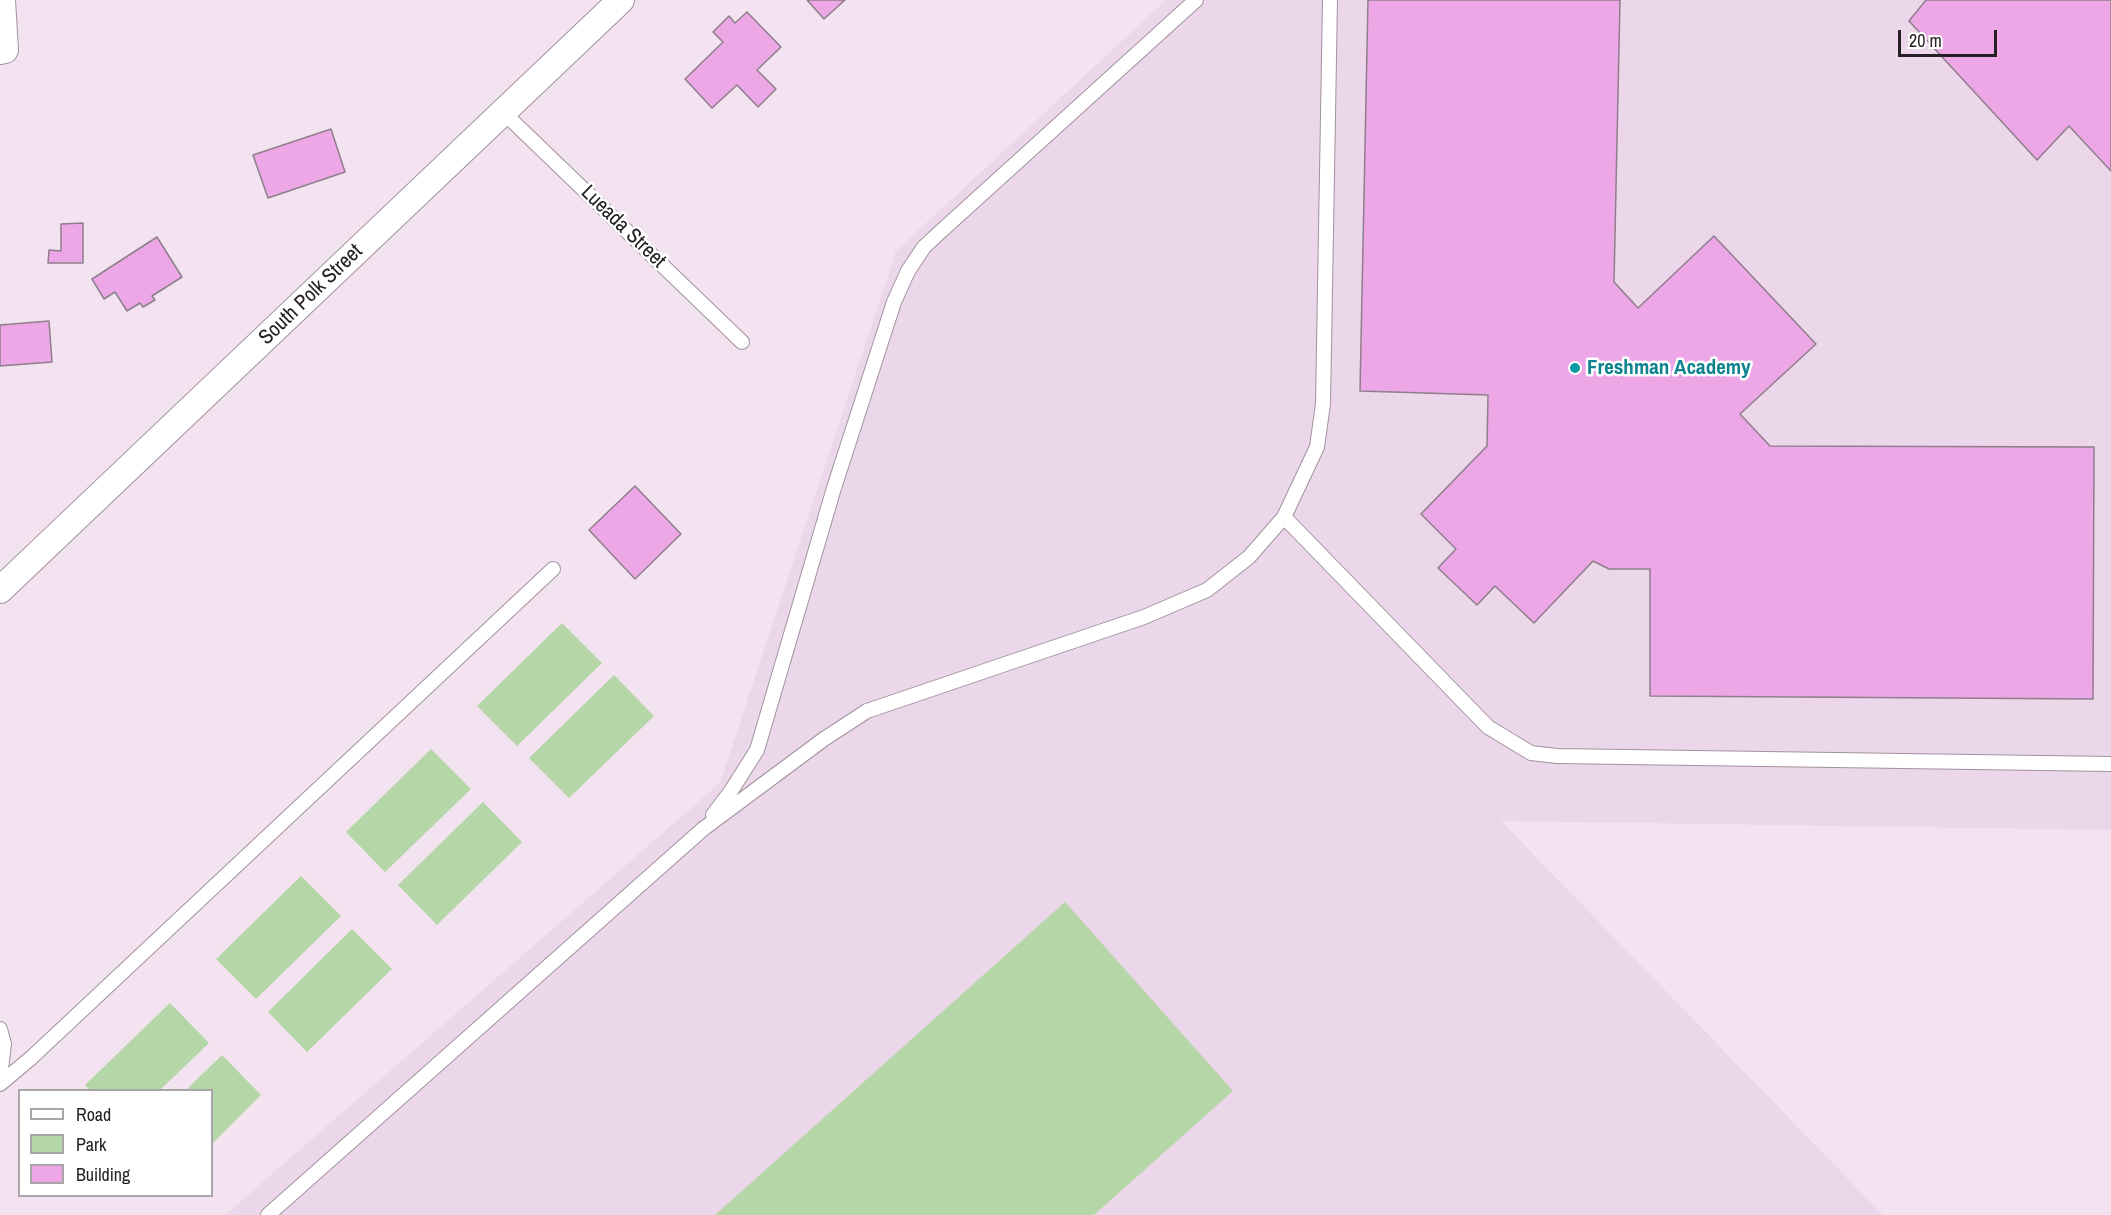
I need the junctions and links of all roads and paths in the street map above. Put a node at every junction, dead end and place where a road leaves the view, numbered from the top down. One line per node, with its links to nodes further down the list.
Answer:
1 (2, 0): 5 (street)
2 (621, 0): 6 (street, South Polk Street)
3 (1196, 0): 12 (lane)
4 (1330, 0): 8 (lane)
5 (0, 51)
6 (503, 112): 7 (lane, Lueada Street); 10 (street, South Polk Street)
7 (742, 342)
8 (1284, 517): 11 (lane); 12 (lane)
9 (553, 568): 15 (lane)
10 (0, 590)
11 (2111, 764)
12 (703, 829): 16 (lane)
13 (0, 1029): 14 (lane)
14 (0, 1078)
15 (0, 1084)
16 (268, 1215)

